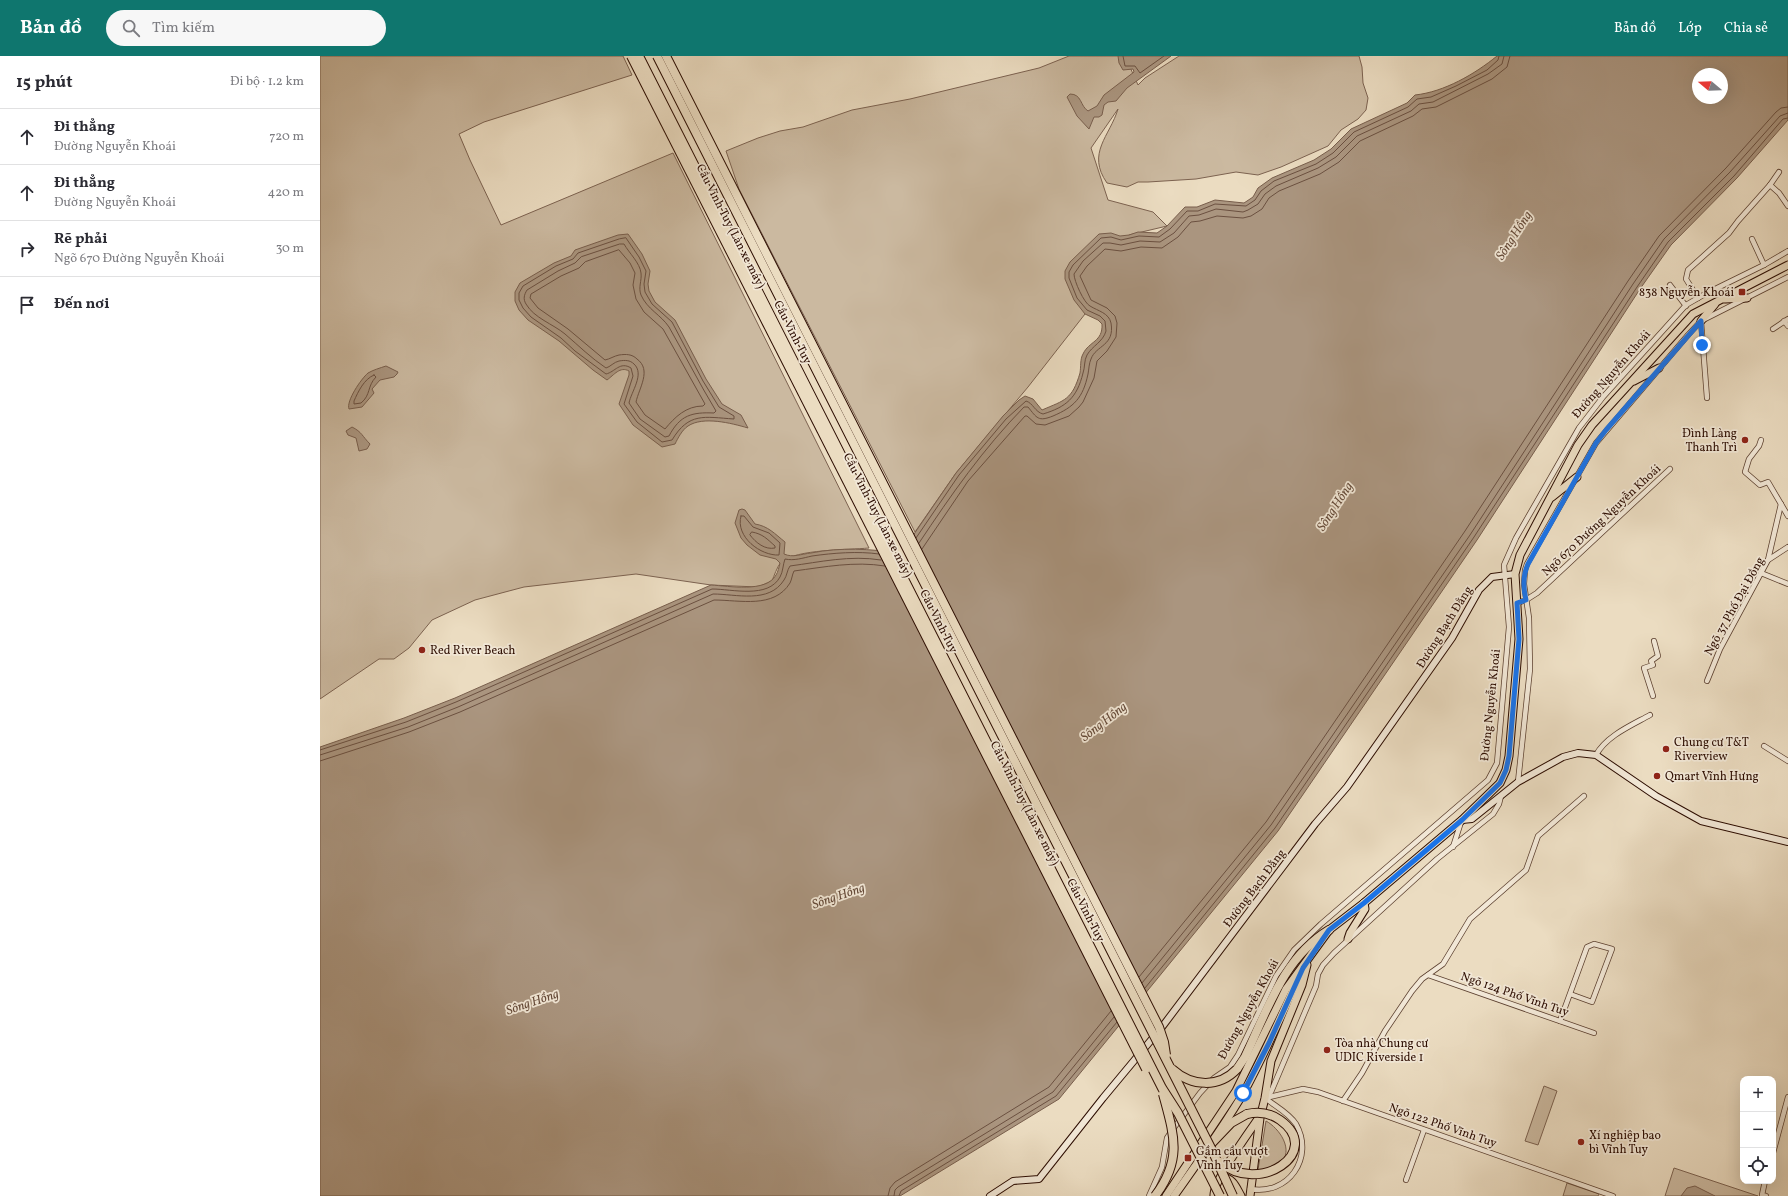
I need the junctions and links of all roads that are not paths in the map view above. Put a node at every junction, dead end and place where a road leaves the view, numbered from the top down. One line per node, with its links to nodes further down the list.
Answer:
1 (631, 56): 62 (highway, Cầu Vĩnh Tuy (Làn xe máy), bridge)
2 (639, 56): 62 (highway, Cầu Vĩnh Tuy, bridge)
3 (657, 56): 61 (highway, Cầu Vĩnh Tuy, bridge)
4 (666, 56): 61 (highway, Cầu Vĩnh Tuy (Làn xe máy), bridge)
5 (1779, 172): 6 (street)
6 (1770, 185): 7 (street); 14 (street)
7 (1788, 206)
8 (1752, 239): 10 (street)
9 (1788, 251): 10 (street, Đường Nguyễn Khoái)
10 (1764, 265): 14 (street, Đường Nguyễn Khoái)
11 (1788, 265): 16 (main road, Đường Nguyễn Khoái)
12 (1788, 277): 15 (street)
13 (1670, 285): 17 (street)
14 (1698, 298): 17 (street, Đường Nguyễn Khoái)
15 (1747, 298): 16 (main road); 19 (street)
16 (1719, 301): 19 (main road); 23 (main road, Đường Nguyễn Khoái)
17 (1686, 306): 35 (street, Đường Nguyễn Khoái)
18 (1786, 320): 20 (street); 21 (street)
19 (1701, 321): 22 (street); 24 (street)
20 (1788, 326)
21 (1773, 328)
22 (1659, 368): 23 (main road); 27 (street)
23 (1629, 384): 28 (main road, Đường Nguyễn Khoái)
24 (1707, 398)
25 (1761, 440): 29 (street)
26 (1670, 469): 37 (street, Ngõ 670 Đường Nguyễn Khoái)
27 (1577, 477): 28 (main road); 37 (street)
28 (1550, 499): 34 (main road, Đường Nguyễn Khoái)
29 (1781, 504): 30 (street); 32 (street)
30 (1788, 516)
31 (1788, 547): 32 (street, Ngõ 37 Phố Đại Đồng)
32 (1768, 560): 33 (street, Ngõ 37 Phố Đại Đồng)
33 (1761, 573): 36 (street); 40 (street, Ngõ 37 Phố Đại Đồng)
34 (1515, 574): 35 (street, Đường Bạch Đằng); 38 (main road, Đường Nguyễn Khoái)
35 (1504, 575): 74 (street, Đường Bạch Đằng); 75 (street, Đường Nguyễn Khoái)
36 (1788, 584)
37 (1526, 600): 38 (street); 46 (street)
38 (1517, 603): 49 (main road, Đường Nguyễn Khoái)
39 (1654, 641): 41 (street)
40 (1707, 681)
41 (1653, 696)
42 (1650, 715): 44 (street)
43 (1764, 746): 45 (street)
44 (1596, 755): 46 (street); 50 (street)
45 (1788, 761)
46 (1518, 782): 47 (street)
47 (1501, 796): 49 (street); 51 (street)
48 (1584, 796): 57 (street)
49 (1462, 820): 51 (street); 52 (main road, Đường Nguyễn Khoái)
50 (1788, 842)
51 (1453, 847): 54 (street)
52 (1364, 903): 53 (main road, Đường Nguyễn Khoái); 54 (main road)
53 (1329, 930): 55 (main road, Đường Nguyễn Khoái); 61 (highway, bridge)
54 (1348, 940): 64 (street)
55 (1308, 960): 56 (main road, Đường Nguyễn Khoái); 64 (main road)
56 (1303, 968): 68 (main road, Đường Nguyễn Khoái); 77 (main road, Đường Nguyễn Khoái)
57 (1428, 975): 59 (street, Ngõ 124 Phố Vĩnh Tuy); 65 (street)
58 (1570, 994): 58 (street); 59 (street)
59 (1560, 1021): 60 (street, Ngõ 124 Phố Vĩnh Tuy)
60 (1594, 1033)
61 (1167, 1064): 68 (highway, Cầu Vĩnh Tuy, bridge)
62 (1162, 1088): 76 (highway, bridge); 80 (highway, Cầu Vĩnh Tuy, bridge)
63 (1788, 1097): 69 (street)
64 (1265, 1098): 65 (street, Ngõ 122 Phố Vĩnh Tuy); 66 (main road); 73 (street)
65 (1343, 1101): 67 (street, Ngõ 122 Phố Vĩnh Tuy)
66 (1260, 1118): 70 (main road); 73 (main road)
67 (1424, 1130): 71 (street); 83 (street, Ngõ 122 Phố Vĩnh Tuy)
68 (1211, 1146): 68 (highway, bridge); 78 (main road, Đường Nguyễn Khoái); 81 (highway, Cầu Vĩnh Tuy, bridge)
69 (1774, 1148)
70 (1222, 1177): 79 (main road); 82 (main road)
71 (1406, 1180)
72 (1764, 1184): 84 (street)
73 (1250, 1192)
74 (990, 1196)
75 (1149, 1196)
76 (1156, 1196)
77 (1166, 1196)
78 (1174, 1196)
79 (1214, 1196)
80 (1220, 1196)
81 (1233, 1196)
82 (1242, 1196)
83 (1613, 1196)
84 (1766, 1196)

